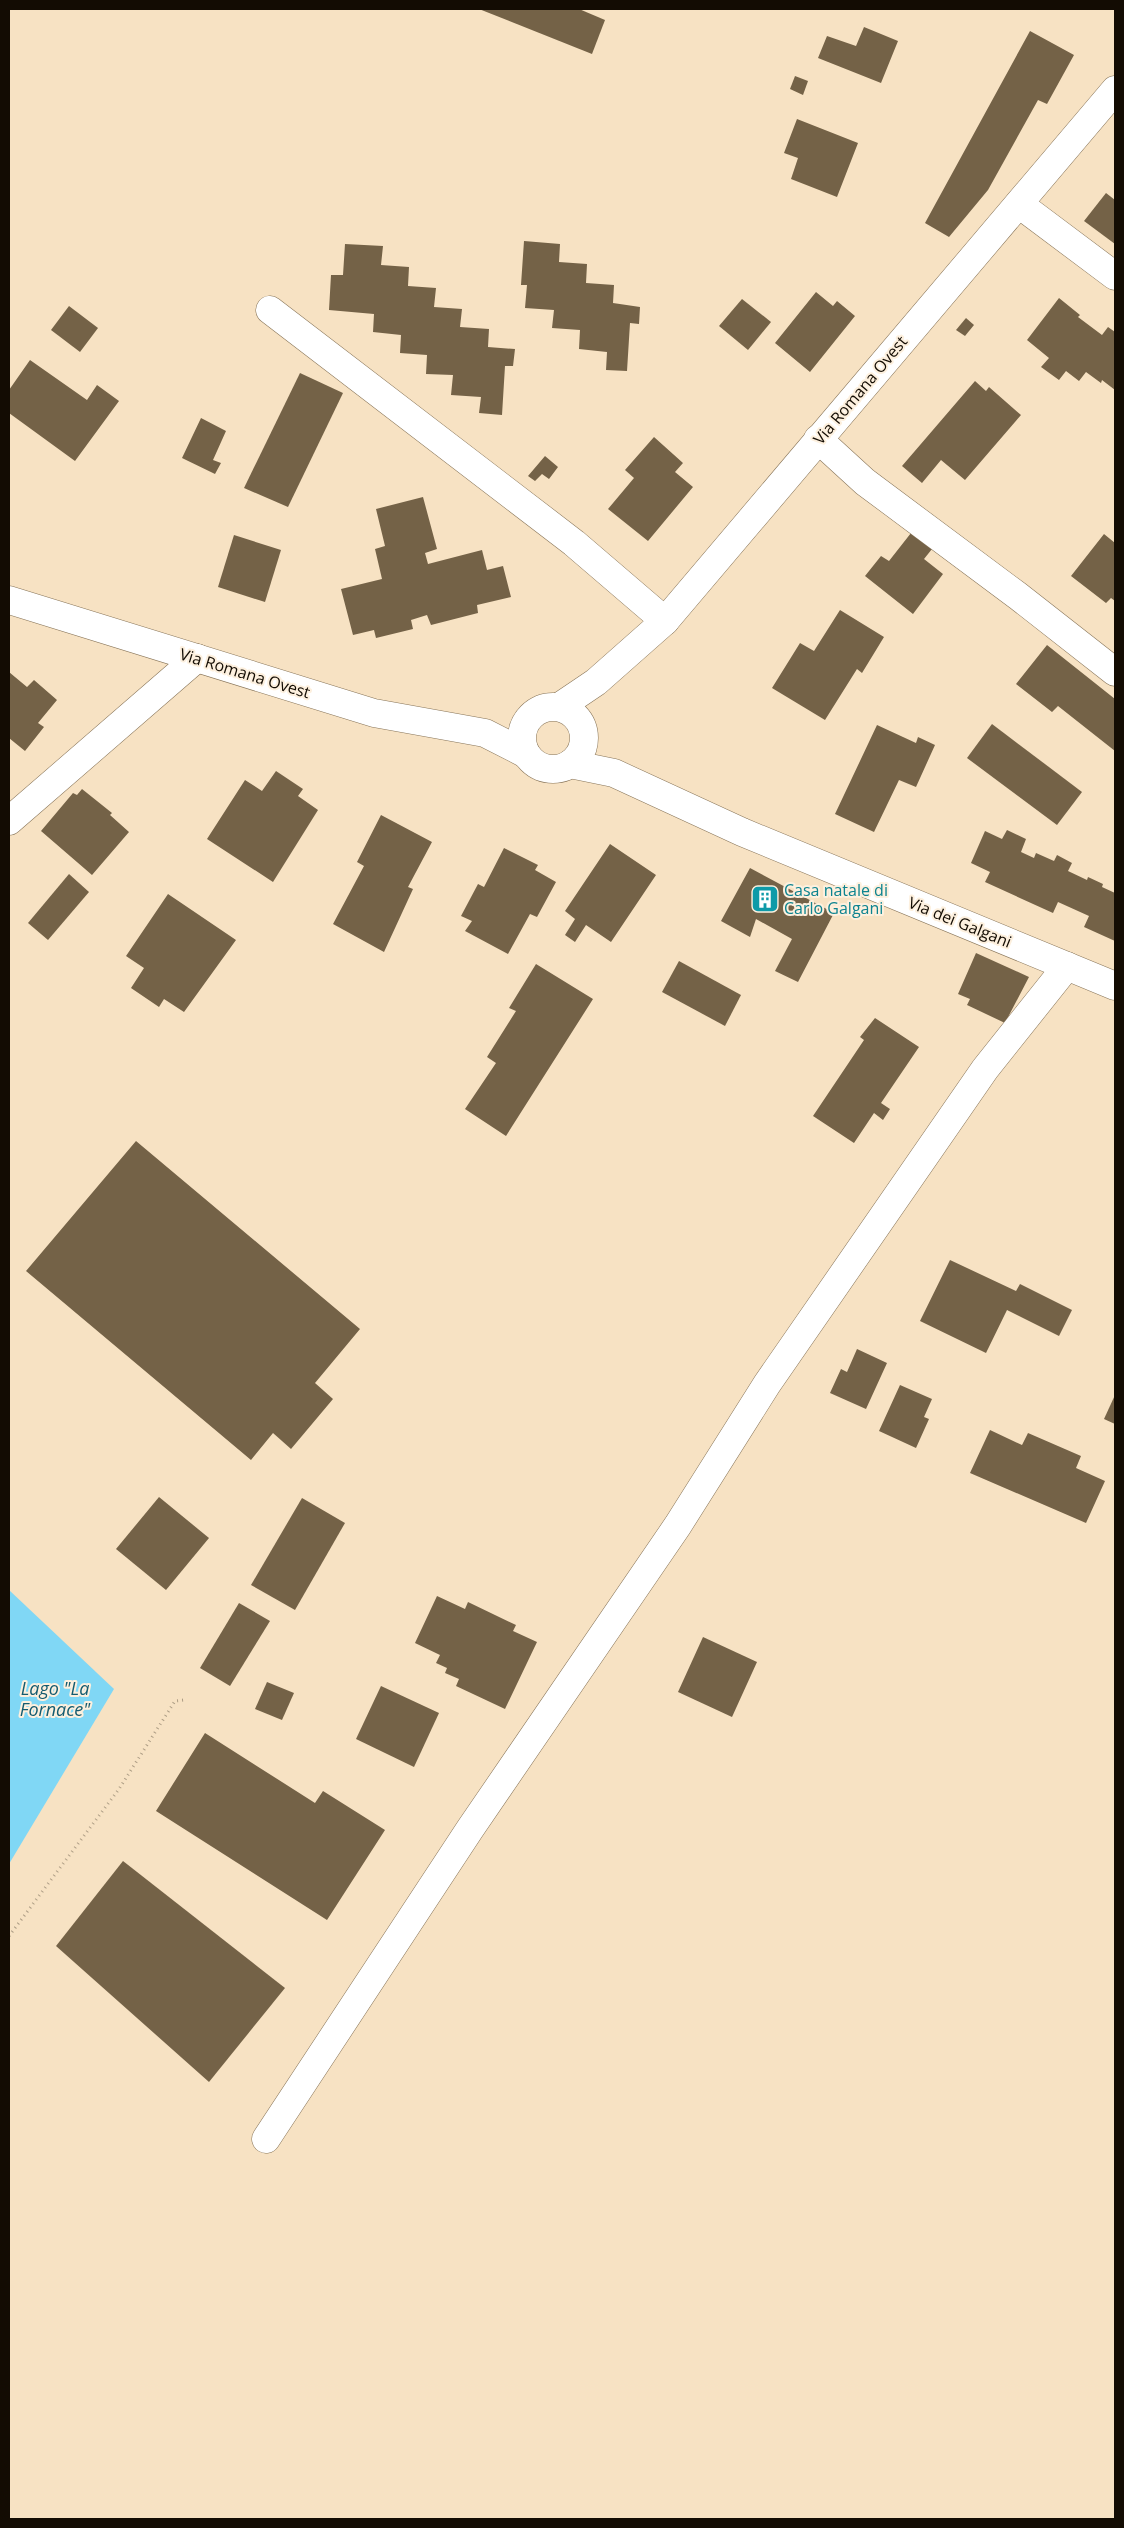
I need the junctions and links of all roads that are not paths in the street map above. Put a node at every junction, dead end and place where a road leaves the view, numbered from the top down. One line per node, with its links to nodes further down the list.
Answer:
1 (1115, 90): 2 (street, Via Romana Ovest)
2 (1019, 204): 3 (street); 5 (street, Via Romana Ovest)
3 (1115, 276)
4 (270, 310): 7 (street)
5 (818, 439): 7 (street, Via Romana Ovest); 9 (street)
6 (9, 600): 8 (street, Via Romana Ovest)
7 (665, 621): 10 (street, Via Romana Ovest)
8 (197, 658): 13 (street, Via Romana Ovest); 16 (street)
9 (1115, 672)
10 (596, 682): 11 (street, Via Romana Ovest); 14 (street)
11 (559, 707): 12 (street, Via Romana Ovest); 14 (street)
12 (525, 725): 13 (street, Via Romana Ovest); 15 (street)
13 (485, 733): 15 (street, Via Romana Ovest)
14 (578, 746): 15 (street, Via Romana Ovest); 17 (street, Via dei Galgani)
15 (526, 754)
16 (9, 821)
17 (1067, 966): 18 (street, Via dei Galgani); 19 (street)
18 (1115, 986)
19 (266, 2139)

